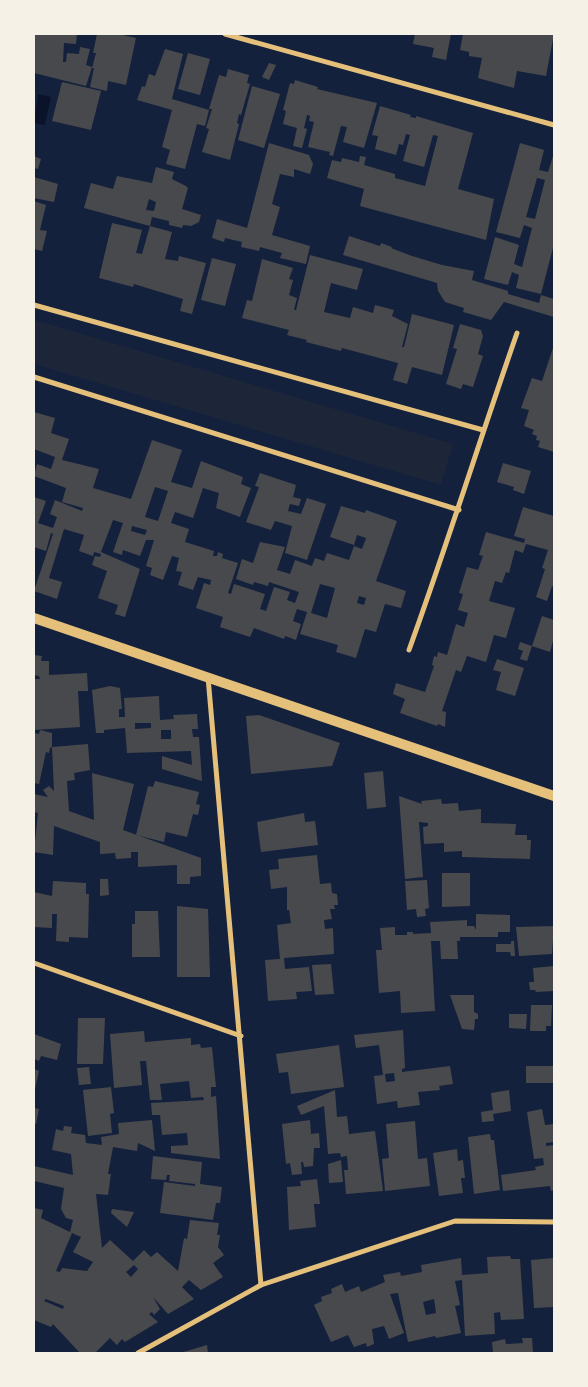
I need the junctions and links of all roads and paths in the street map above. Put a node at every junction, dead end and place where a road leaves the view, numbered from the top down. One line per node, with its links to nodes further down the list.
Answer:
1 (225, 34): 2 (street)
2 (554, 125)
3 (34, 305): 6 (street)
4 (517, 333): 6 (street)
5 (34, 377): 7 (street)
6 (483, 430): 7 (street)
7 (459, 510): 9 (street)
8 (34, 618): 10 (main road)
9 (409, 650)
10 (208, 676): 11 (main road); 13 (street)
11 (554, 796)
12 (34, 963): 13 (street)
13 (241, 1036): 15 (street)
14 (554, 1222): 15 (street)
15 (261, 1285): 16 (street)
16 (138, 1353)

